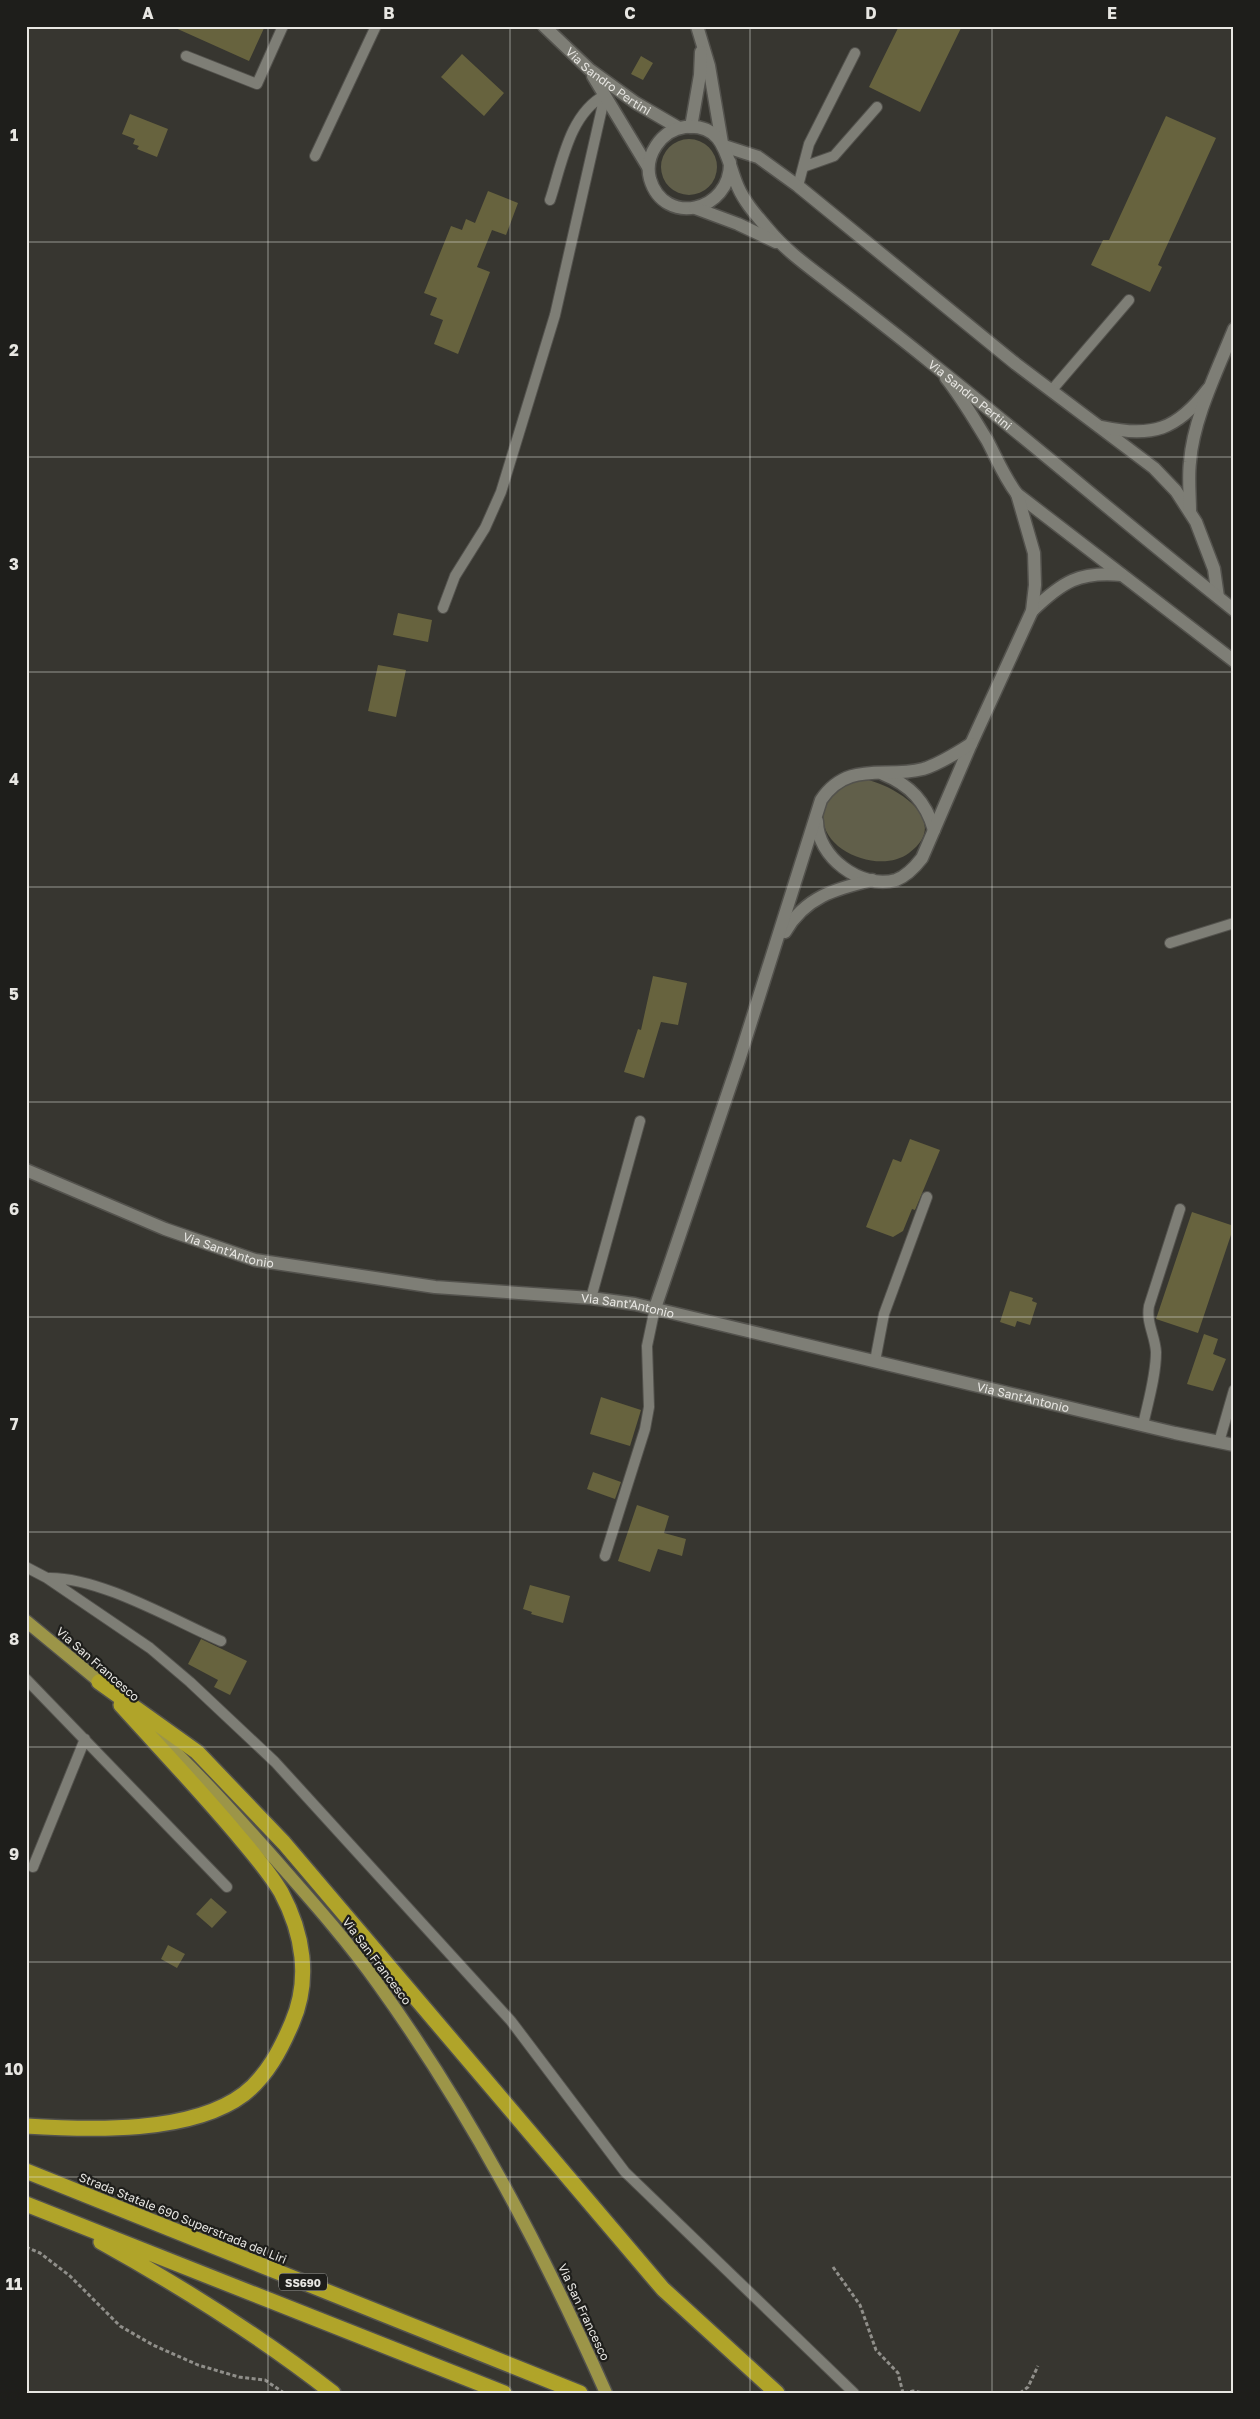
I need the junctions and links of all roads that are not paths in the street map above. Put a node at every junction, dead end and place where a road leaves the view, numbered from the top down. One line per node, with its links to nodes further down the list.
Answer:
1 (283, 26): 7 (lane)
2 (376, 26): 13 (lane)
3 (544, 26): 8 (street, Via Sandro Pertini)
4 (697, 26): 5 (street)
5 (702, 39): 11 (street); 12 (street)
6 (855, 53): 16 (lane)
7 (186, 56)
8 (589, 69): 9 (street); 11 (street, Via Sandro Pertini)
9 (605, 95): 15 (street); 18 (lane); 31 (lane)
10 (877, 107): 16 (lane)
11 (685, 127): 12 (street, Via Sandro Pertini); 15 (street)
12 (723, 144): 14 (street, Via Sandro Pertini); 17 (street)
13 (315, 156)
14 (730, 162): 19 (street); 20 (street, Via Sandro Pertini)
15 (648, 167): 19 (street)
16 (803, 167): 17 (lane)
17 (798, 186): 25 (street)
18 (550, 200)
19 (695, 208): 20 (street)
20 (781, 244): 23 (street, Via Sandro Pertini)
21 (1129, 300): 25 (lane)
22 (1234, 329): 24 (street)
23 (937, 367): 27 (street); 30 (street, Via Sandro Pertini)
24 (1218, 372): 26 (street); 28 (street)
25 (1051, 391): 26 (street)
26 (1098, 427): 28 (street)
27 (1017, 494): 29 (street); 33 (street)
28 (1190, 512): 30 (street)
29 (1122, 574): 33 (street); 34 (street)
30 (1218, 597): 32 (street, Via Sandro Pertini)
31 (443, 608)
32 (1234, 610)
33 (1032, 611): 35 (street)
34 (1234, 662)
35 (971, 744): 36 (street); 38 (street)
36 (877, 772): 37 (street); 38 (street)
37 (818, 808): 39 (street); 42 (street)
38 (934, 830): 39 (street)
39 (872, 880): 42 (street)
40 (1234, 923): 41 (lane)
41 (1170, 944)
42 (774, 952): 48 (street)
43 (640, 1121): 47 (lane)
44 (26, 1170): 47 (street, Via Sant'Antonio)
45 (927, 1197): 49 (lane)
46 (1180, 1209): 51 (lane)
47 (591, 1298): 48 (street, Via Sant'Antonio)
48 (655, 1308): 49 (street, Via Sant'Antonio); 54 (lane)
49 (875, 1361): 51 (street, Via Sant'Antonio)
50 (1234, 1390): 52 (lane)
51 (1143, 1425): 52 (street, Via Sant'Antonio)
52 (1220, 1442): 53 (street, Via Sant'Antonio)
53 (1234, 1445)
54 (605, 1556)
55 (26, 1567): 56 (lane)
56 (47, 1578): 58 (lane); 73 (lane)
57 (26, 1621): 60 (main road, Via San Francesco)
58 (221, 1641)
59 (26, 1679): 61 (lane)
60 (99, 1682): 64 (highway); 71 (main road, Via San Francesco); 72 (highway)
61 (85, 1739): 62 (lane); 63 (lane)
62 (33, 1867)
63 (227, 1887)
64 (26, 2126)
65 (26, 2171): 70 (highway, Strada Statale 690 Superstrada del Liri / SS690)
66 (26, 2204): 67 (highway, SS690)
67 (45, 2211): 68 (highway); 69 (highway, SS690)
68 (333, 2393)
69 (504, 2393)
70 (580, 2393)
71 (606, 2393)
72 (777, 2393)
73 (854, 2393)

